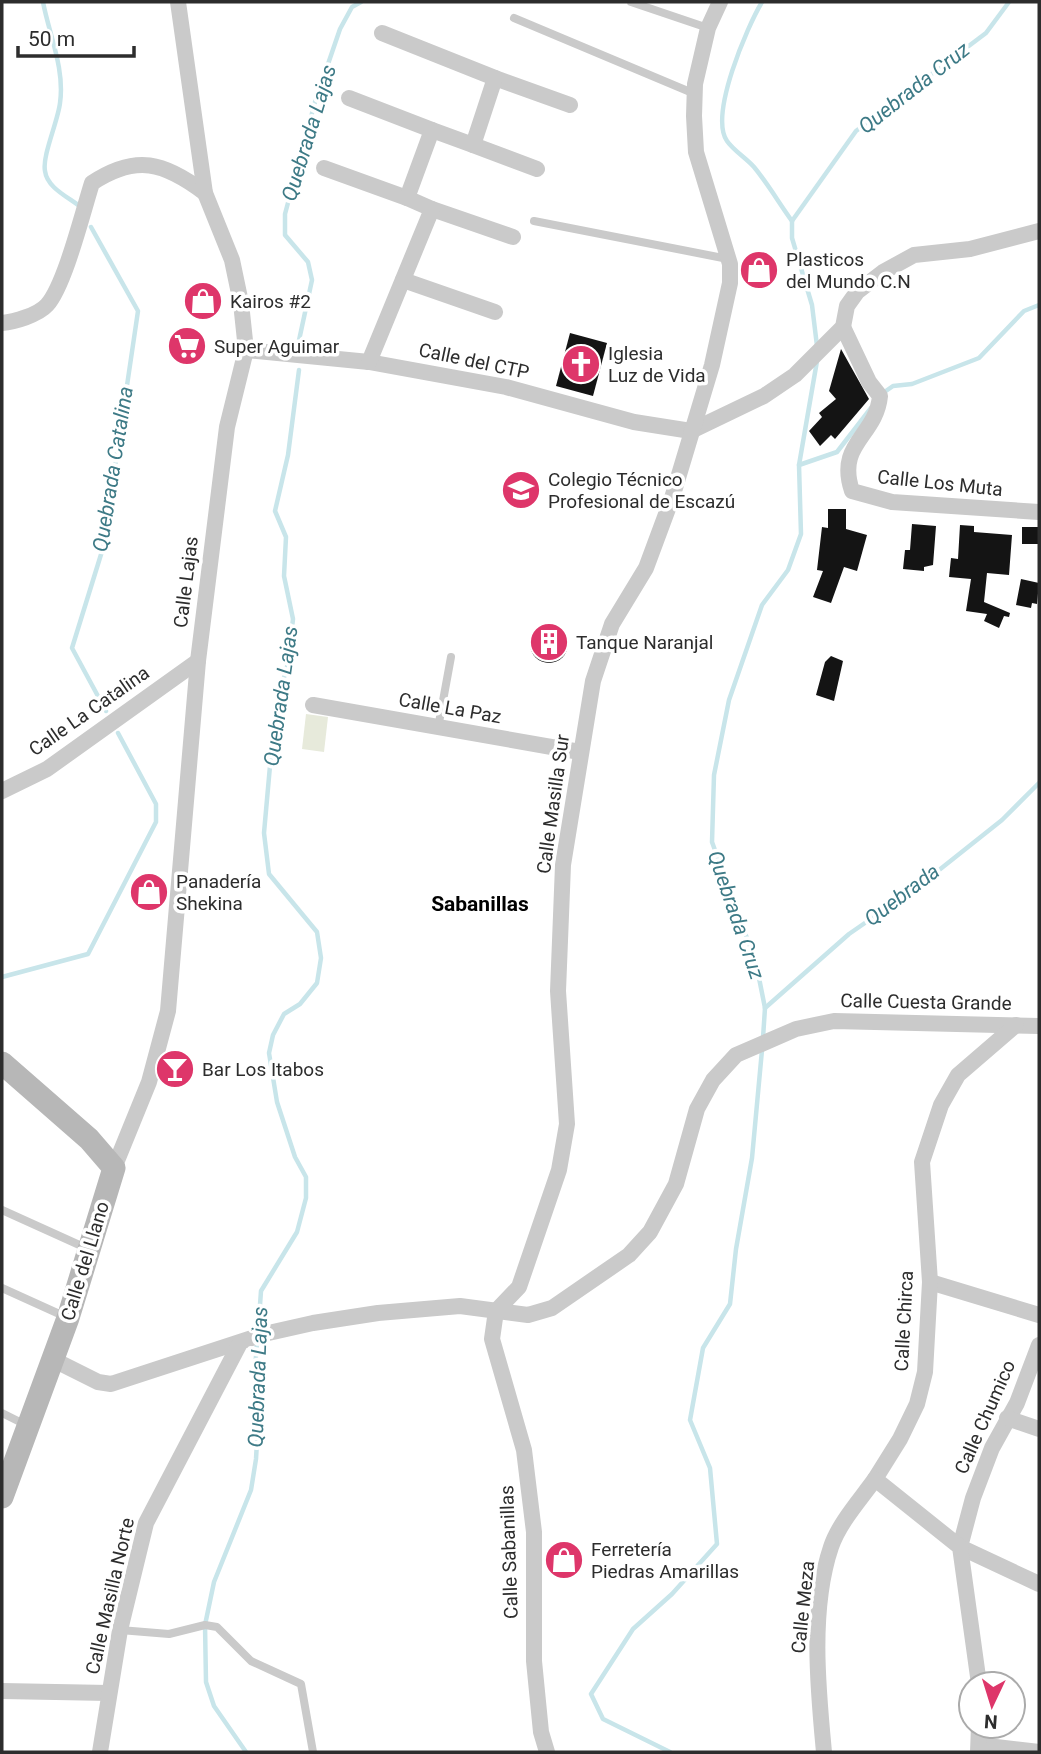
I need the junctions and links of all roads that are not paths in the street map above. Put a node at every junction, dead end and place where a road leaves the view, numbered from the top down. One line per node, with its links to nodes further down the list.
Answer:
1 (178, 2): 15 (street, Calle Lajas)
2 (631, 2): 5 (lane)
3 (715, 4): 5 (street, Calle Masilla Sur)
4 (514, 18): 8 (lane)
5 (708, 27): 8 (street, Calle Masilla Sur)
6 (382, 33): 7 (street)
7 (495, 78): 10 (street); 12 (street)
8 (695, 94): 21 (street, Calle Masilla Sur)
9 (349, 98): 11 (street)
10 (570, 105)
11 (432, 130): 12 (street); 16 (street)
12 (473, 145): 14 (street)
13 (324, 168): 16 (street)
14 (537, 169)
15 (205, 193): 24 (street); 26 (street, Calle Lajas)
16 (407, 198): 17 (street)
17 (432, 209): 20 (street); 22 (street)
18 (534, 220): 21 (lane)
19 (1039, 231): 25 (street)
20 (513, 237)
21 (728, 259): 28 (street, Calle Masilla Sur)
22 (403, 280): 23 (street); 27 (street)
23 (495, 312)
24 (2, 324)
25 (843, 327): 28 (street); 29 (street, Calle Los Muta)
26 (246, 350): 27 (street, Calle del CTP); 31 (street, Calle Lajas)
27 (369, 362): 28 (street, Calle del CTP)
28 (691, 431): 34 (street, Calle Masilla Sur)
29 (1039, 512)
30 (451, 657): 33 (lane)
31 (198, 661): 35 (street, Calle La Catalina); 39 (street, Calle Lajas)
32 (313, 705): 33 (street, Calle La Paz)
33 (438, 728): 34 (street, Calle La Paz)
34 (580, 752): 44 (street, Calle Masilla Sur)
35 (2, 791)
36 (1016, 1025): 37 (street, Calle Cuesta Grande); 42 (street, Calle Chirca); 44 (street, Calle Cuesta Grande)
37 (1039, 1026)
38 (2, 1063): 39 (main road)
39 (114, 1168): 41 (main road, Calle del Llano)
40 (2, 1210): 41 (lane)
41 (89, 1249): 46 (main road, Calle del Llano)
42 (930, 1282): 45 (street); 54 (street, Calle Chirca)
43 (2, 1288): 46 (lane)
44 (496, 1311): 47 (street, Calle Cuesta Grande); 65 (street, Calle Sabanillas)
45 (1039, 1315)
46 (68, 1318): 49 (main road, Calle del Llano)
47 (239, 1345): 49 (street, Calle Cuesta Grande); 58 (street, Calle Masilla Norte)
48 (1039, 1345): 51 (street, Calle Chumico)
49 (52, 1359): 52 (main road, Calle del Llano)
50 (2, 1413): 52 (lane)
51 (1007, 1418): 53 (street); 56 (street, Calle Chumico)
52 (26, 1425): 55 (main road, Calle del Llano)
53 (1039, 1429)
54 (875, 1479): 56 (street); 66 (street, Calle Meza)
55 (4, 1483)
56 (960, 1547): 57 (street); 59 (street)
57 (1039, 1584)
58 (120, 1630): 61 (street, Calle Masilla Norte); 64 (lane)
59 (977, 1670)
60 (2, 1691): 61 (street)
61 (109, 1693): 63 (street, Calle Masilla Norte)
62 (978, 1749): 67 (street)
63 (100, 1752)
64 (313, 1752)
65 (547, 1752)
66 (824, 1752)
67 (1039, 1752)

